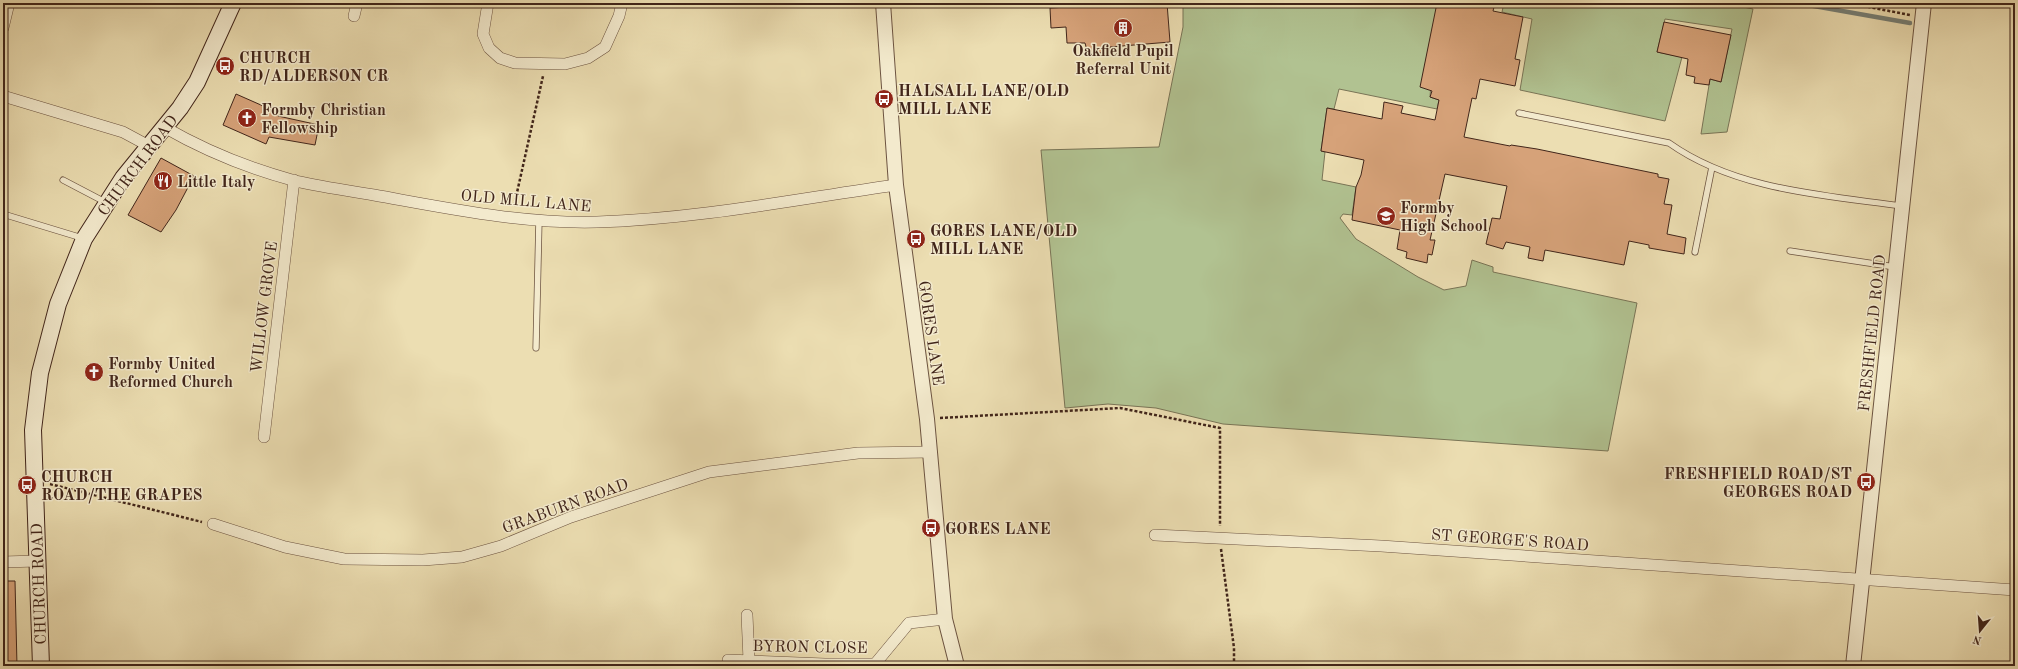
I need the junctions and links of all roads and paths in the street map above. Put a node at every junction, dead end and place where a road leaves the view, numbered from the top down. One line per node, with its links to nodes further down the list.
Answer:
1 (9, 3): 10 (street)
2 (233, 3): 14 (main road, CHURCH ROAD)
3 (357, 3): 9 (street)
4 (488, 3): 11 (street)
5 (622, 3): 11 (street)
6 (883, 3): 19 (street, GORES LANE)
7 (1848, 3): 8 (path)
8 (1923, 10): 21 (street, FRESHFIELD ROAD)
9 (354, 16)
10 (3, 28)
11 (546, 64): 23 (path)
12 (3, 96): 15 (street)
13 (1520, 113): 16 (lane)
14 (164, 127): 15 (main road, CHURCH ROAD); 18 (street, OLD MILL LANE)
15 (149, 146): 20 (main road, CHURCH ROAD)
16 (1712, 167): 21 (lane); 27 (lane)
17 (63, 180): 20 (lane)
18 (294, 180): 23 (street, OLD MILL LANE); 31 (street, WILLOW GROVE)
19 (896, 185): 24 (street, OLD MILL LANE); 30 (street, GORES LANE)
20 (106, 203): 25 (main road, CHURCH ROAD)
21 (1902, 206): 28 (street, FRESHFIELD ROAD)
22 (3, 214): 25 (lane)
23 (511, 218): 24 (street, OLD MILL LANE)
24 (539, 220): 29 (lane)
25 (84, 239): 33 (main road, CHURCH ROAD)
26 (1790, 251): 28 (lane)
27 (1696, 252)
28 (1894, 267): 39 (street, FRESHFIELD ROAD)
29 (536, 348)
30 (927, 419): 32 (street, GORES LANE); 36 (path)
31 (264, 437)
32 (931, 452): 34 (street, GRABURN ROAD); 42 (street, GORES LANE)
33 (34, 480): 34 (path); 37 (main road, CHURCH ROAD)
34 (212, 524)
35 (1155, 535): 36 (street, ST GEORGE'S ROAD)
36 (1220, 538): 39 (street, ST GEORGE'S ROAD); 47 (path)
37 (37, 561): 38 (street); 45 (main road, CHURCH ROAD)
38 (3, 562)
39 (1862, 580): 40 (street, ST GEORGE'S ROAD); 48 (street, FRESHFIELD ROAD)
40 (2015, 590)
41 (747, 614): 44 (street)
42 (945, 619): 44 (street, BYRON CLOSE); 46 (street, GORES LANE)
43 (728, 660): 44 (street, BYRON CLOSE)
44 (749, 660)
45 (41, 666)
46 (957, 666)
47 (1234, 666)
48 (1853, 666)

